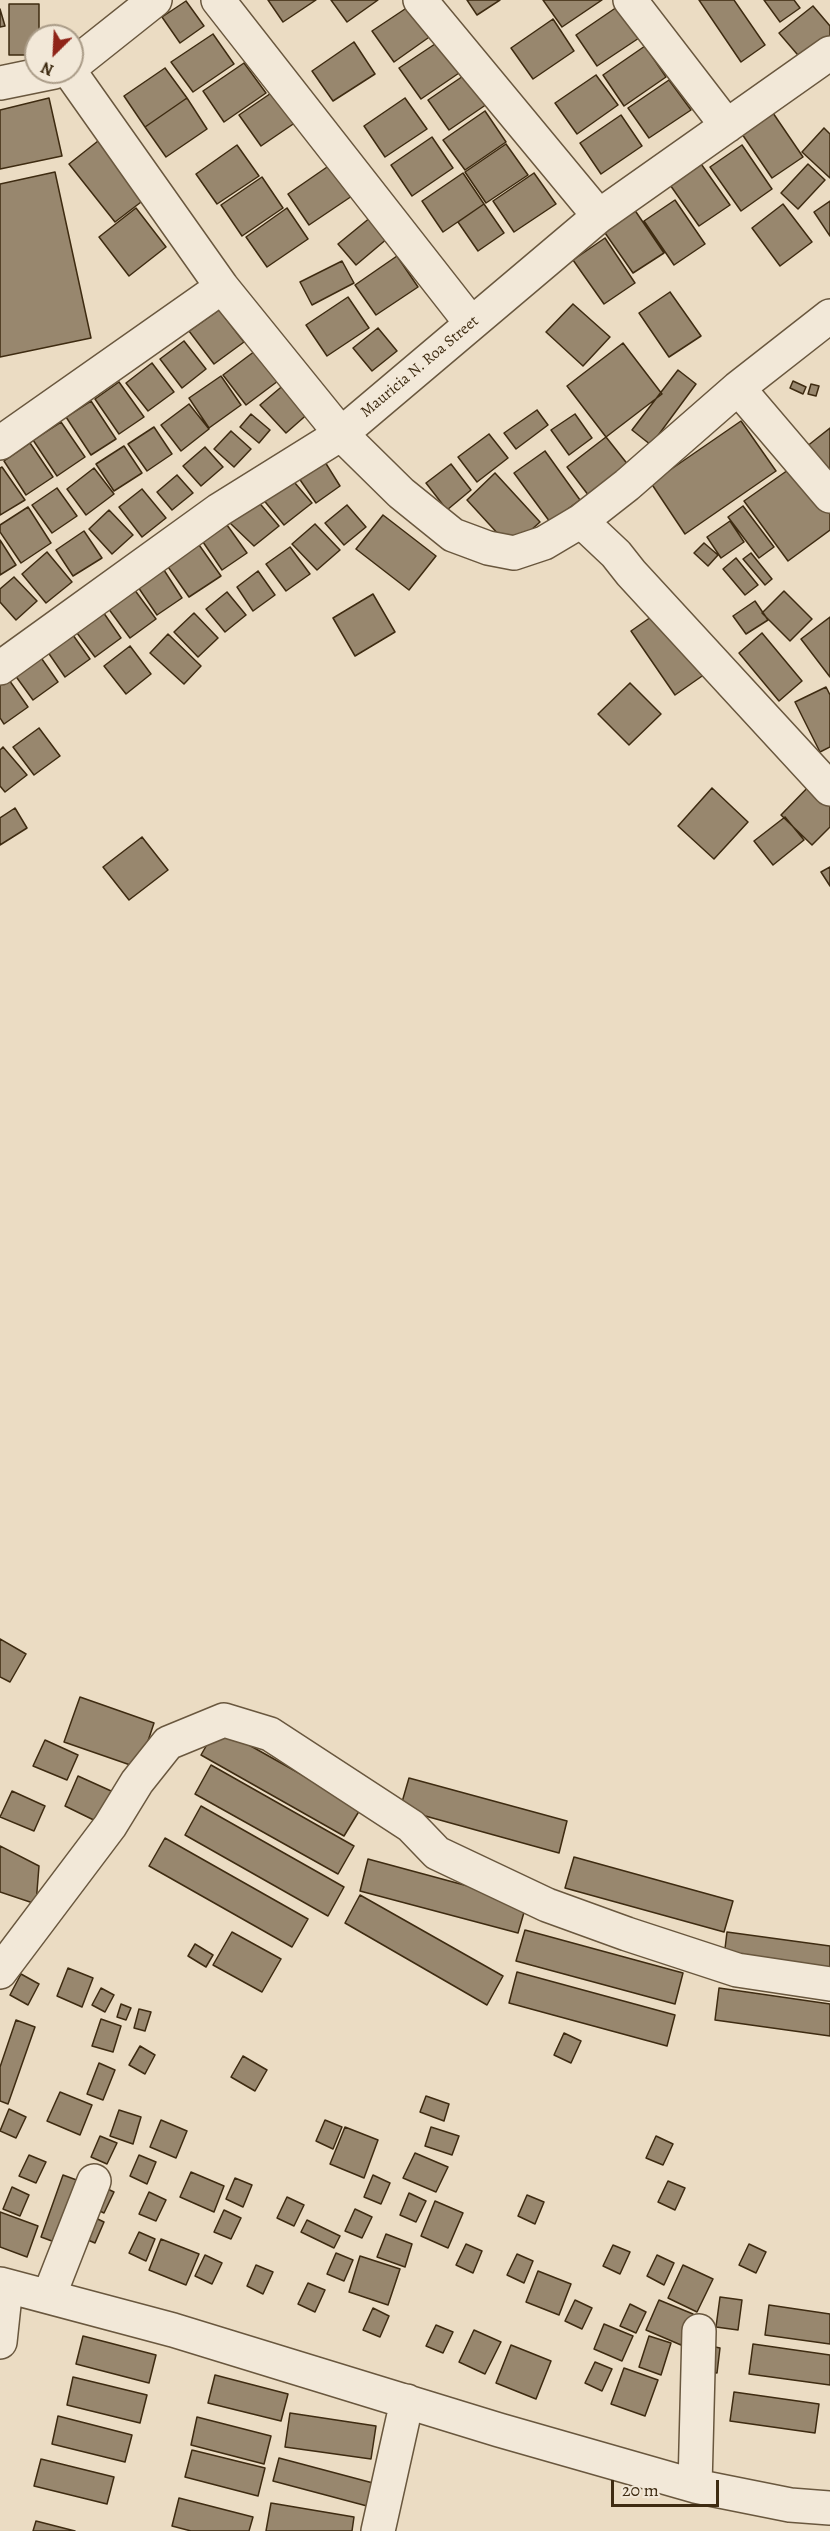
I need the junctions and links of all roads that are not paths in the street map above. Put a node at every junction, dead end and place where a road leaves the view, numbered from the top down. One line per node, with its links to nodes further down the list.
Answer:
1 (155, 0): 6 (street)
2 (218, 0): 14 (street)
3 (420, 0): 11 (street)
4 (630, 0): 10 (street)
5 (830, 53): 10 (street, Mauricia N. Roa Street)
6 (84, 56)
7 (24, 78): 8 (street)
8 (0, 83)
9 (78, 84): 12 (street)
10 (727, 126): 11 (street, Mauricia N. Roa Street)
11 (599, 216): 14 (street, Mauricia N. Roa Street)
12 (222, 287): 16 (street); 17 (street)
13 (830, 316): 15 (street)
14 (471, 323): 16 (street, Mauricia N. Roa Street)
15 (738, 388): 18 (street); 19 (street)
16 (341, 434): 19 (street); 20 (street, Mauricia N. Roa Street)
17 (0, 443)
18 (830, 496)
19 (580, 520): 21 (street)
20 (0, 668)
21 (830, 789)
22 (0, 1972): 23 (street)
23 (830, 1984)
24 (94, 2181): 26 (street)
25 (3, 2285): 26 (street); 28 (street)
26 (49, 2296): 29 (street)
27 (699, 2331): 30 (street)
28 (0, 2342)
29 (407, 2401): 30 (street); 32 (street)
30 (695, 2486): 31 (street)
31 (830, 2508)
32 (378, 2531)

